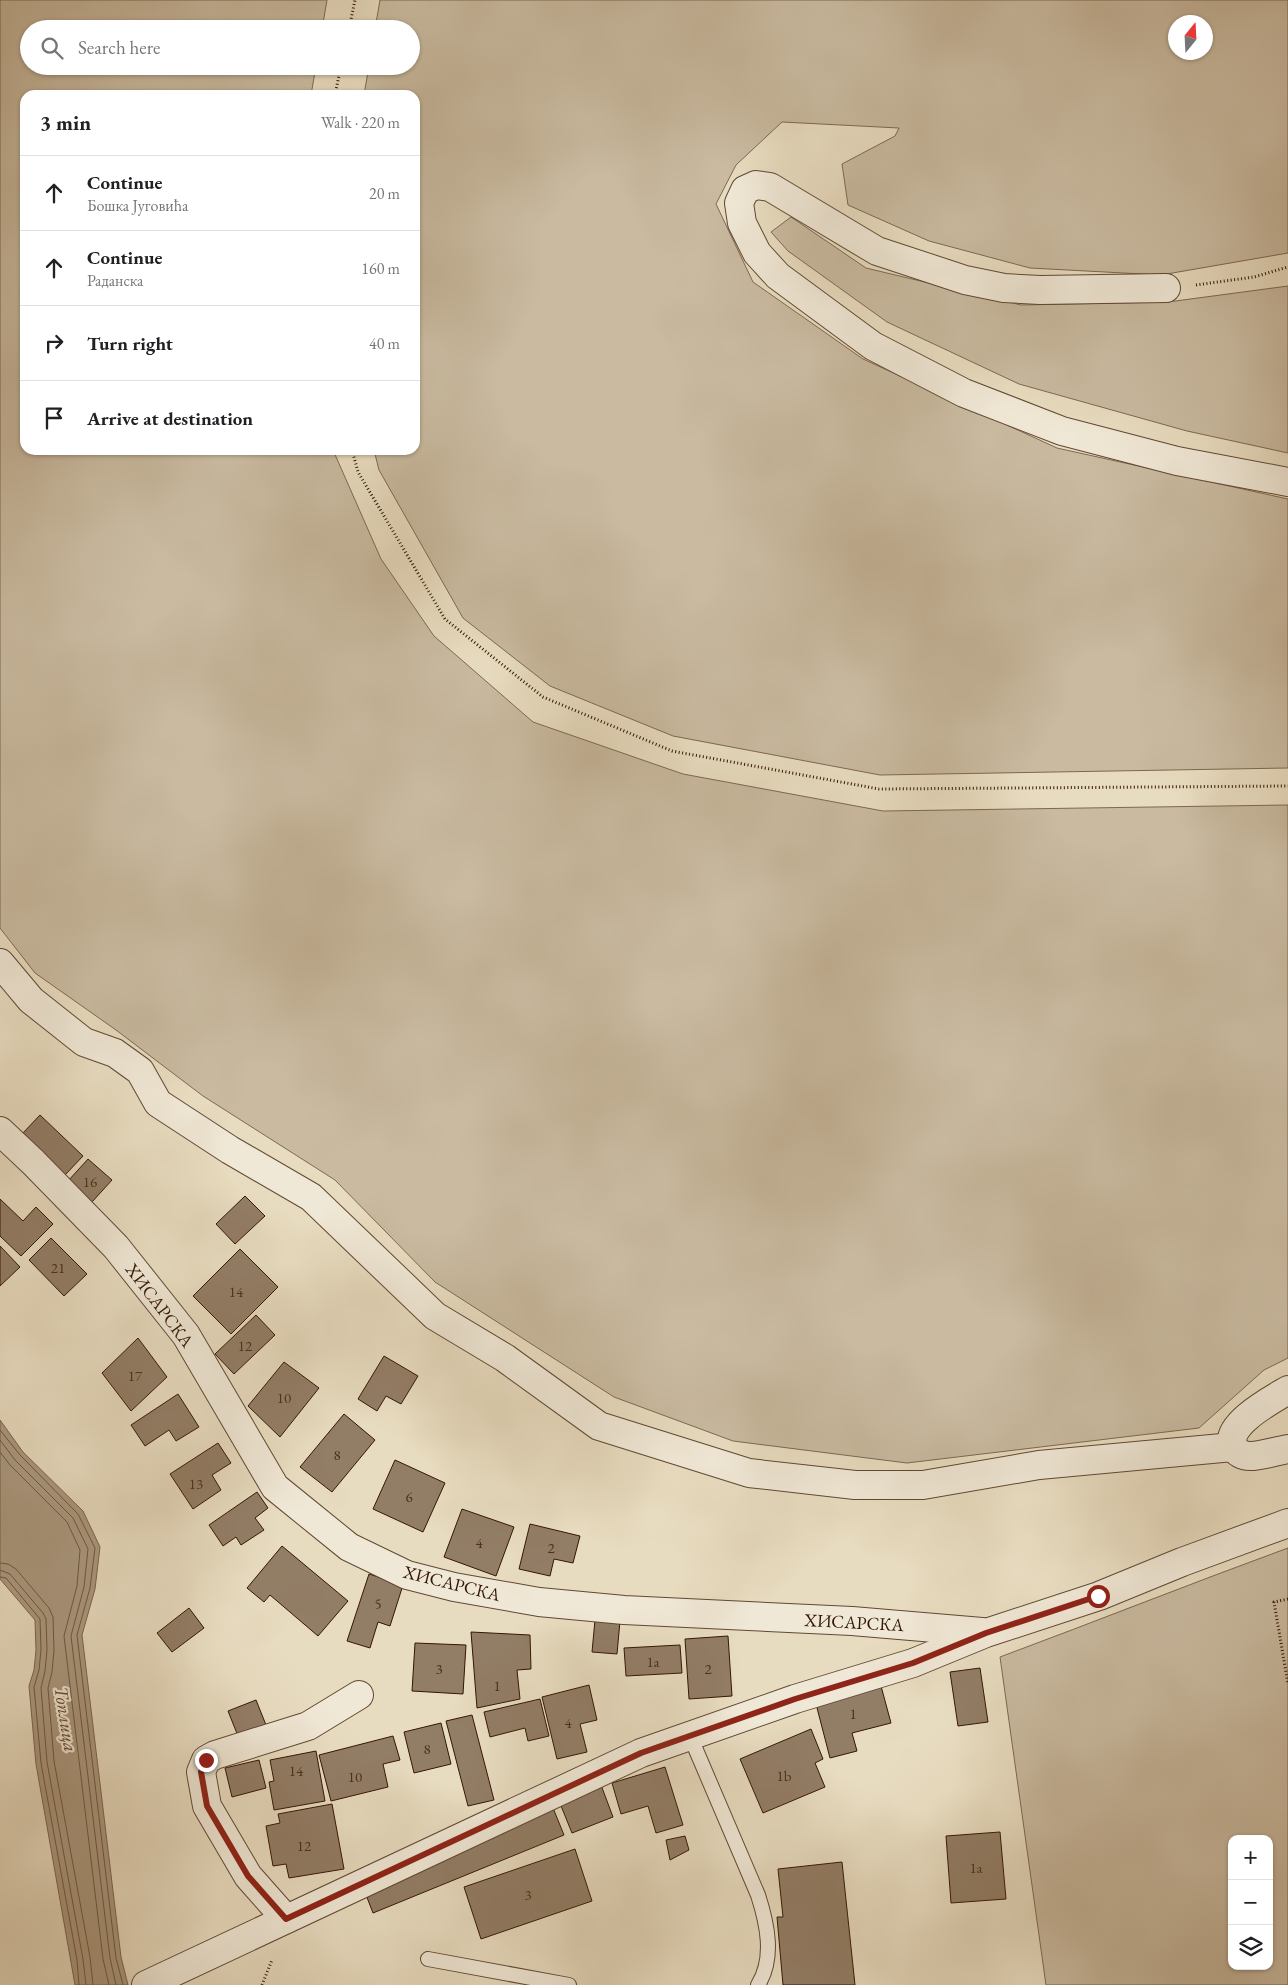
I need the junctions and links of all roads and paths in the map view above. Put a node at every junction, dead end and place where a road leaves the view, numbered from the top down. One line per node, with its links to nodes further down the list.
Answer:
1 (355, 0): 2 (path)
2 (351, 20)
3 (339, 75): 4 (path)
4 (336, 90)
5 (1288, 267): 6 (path)
6 (1166, 288): 8 (street)
7 (353, 455): 9 (path)
8 (1288, 482)
9 (1288, 786)
10 (0, 963): 13 (street)
11 (0, 1131): 17 (street, ХИСАРСКА)
12 (1288, 1390): 13 (street)
13 (1233, 1447): 14 (street)
14 (1288, 1449)
15 (1288, 1523): 17 (street)
16 (1288, 1599): 18 (path)
17 (986, 1633): 20 (street)
18 (1288, 1684)
19 (359, 1695): 21 (street)
20 (690, 1736): 21 (street); 25 (lane)
21 (286, 1919): 23 (street)
22 (428, 1959): 24 (lane)
23 (155, 1980)
24 (569, 1985)
25 (758, 1985)

